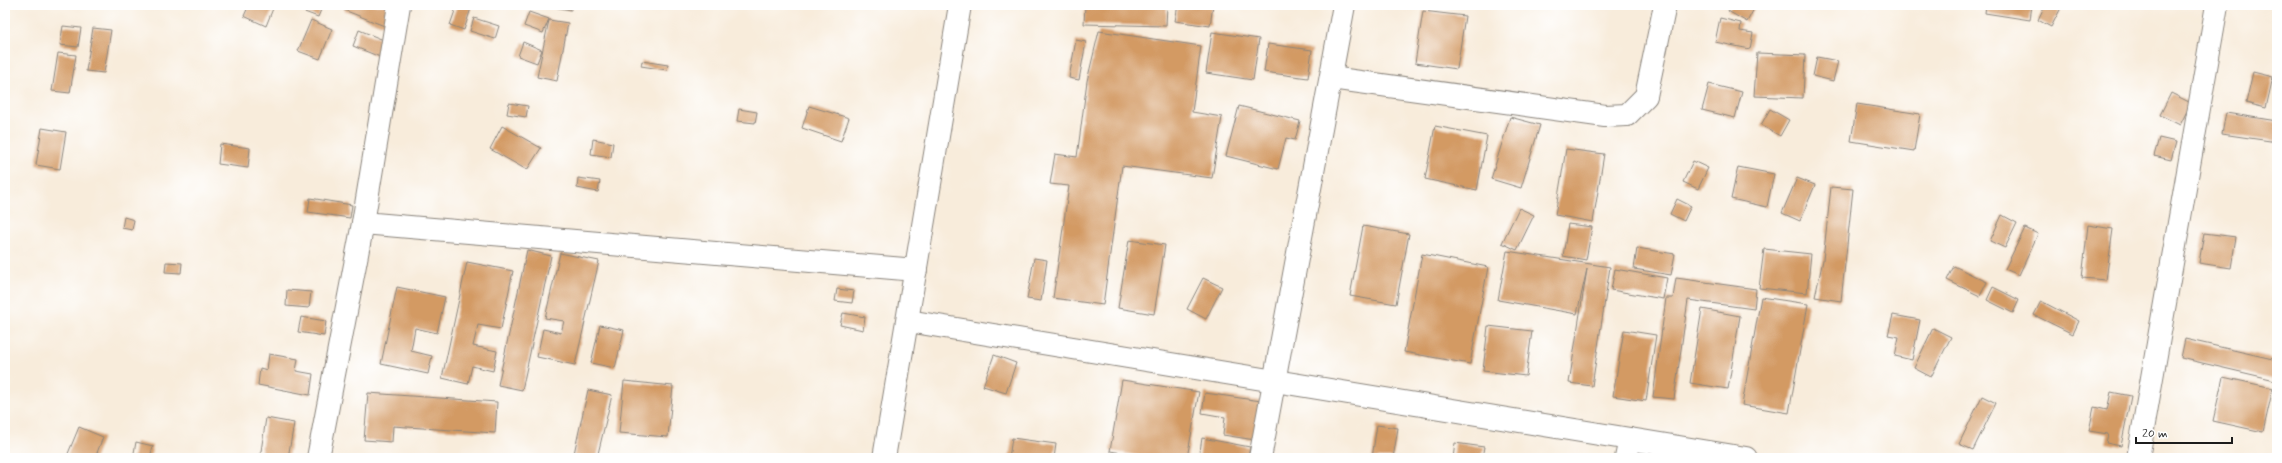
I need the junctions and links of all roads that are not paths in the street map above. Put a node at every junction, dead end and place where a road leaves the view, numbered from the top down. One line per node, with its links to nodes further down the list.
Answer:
1 (399, 5): 7 (street)
2 (960, 5): 8 (street)
3 (1344, 5): 6 (street)
4 (1665, 5): 6 (street)
5 (2217, 5): 16 (street)
6 (1331, 78): 10 (street)
7 (363, 222): 8 (street); 12 (street)
8 (916, 270): 9 (street)
9 (908, 321): 10 (street); 13 (street)
10 (1275, 379): 11 (street); 14 (street)
11 (1628, 448): 15 (street)
12 (318, 458)
13 (884, 458)
14 (1260, 458)
15 (1746, 458)
16 (2138, 458)

